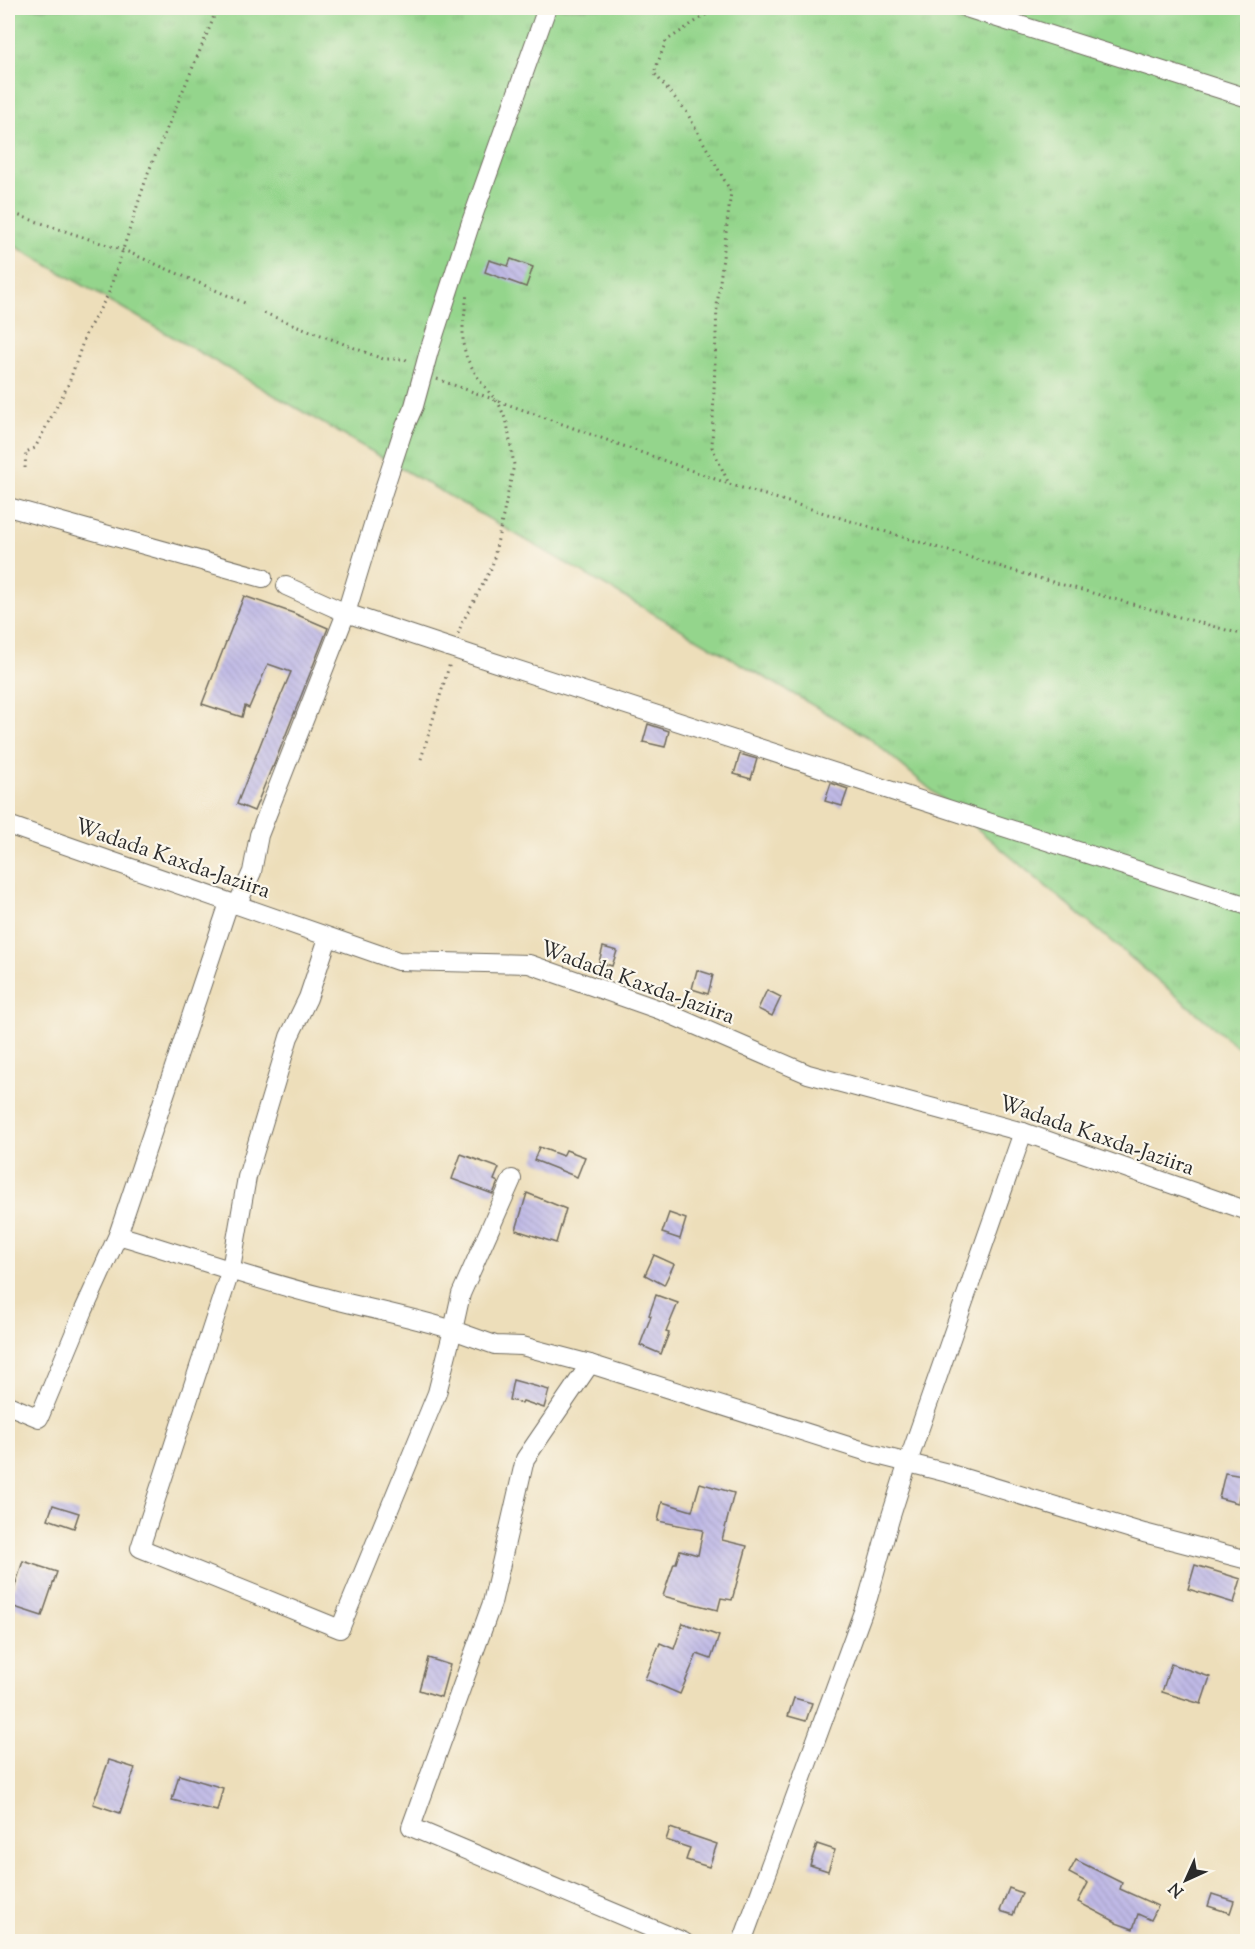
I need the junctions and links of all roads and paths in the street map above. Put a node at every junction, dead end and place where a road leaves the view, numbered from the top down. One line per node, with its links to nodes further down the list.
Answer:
1 (216, 8): 7 (path)
2 (547, 8): 11 (street)
3 (716, 8): 14 (path)
4 (966, 8): 5 (street)
5 (1248, 98)
6 (8, 212): 7 (path)
7 (122, 250): 9 (path); 13 (path)
8 (468, 286): 12 (path)
9 (245, 303)
10 (264, 313): 11 (path)
11 (423, 371): 12 (path); 18 (street)
12 (495, 399): 14 (path); 20 (path)
13 (24, 468)
14 (729, 484): 19 (path)
15 (8, 507): 16 (street)
16 (263, 578)
17 (286, 586): 18 (street)
18 (346, 613): 20 (street); 23 (street)
19 (1248, 636)
20 (454, 649): 21 (path); 24 (street)
21 (421, 759)
22 (8, 825): 23 (street, Wadada Kaxda-Jaziira)
23 (233, 904): 25 (street, Wadada Kaxda-Jaziira); 29 (street)
24 (1248, 906)
25 (328, 938): 26 (street, Wadada Kaxda-Jaziira); 30 (street)
26 (1023, 1132): 28 (street, Wadada Kaxda-Jaziira); 34 (street)
27 (512, 1179): 31 (street)
28 (1248, 1210)
29 (118, 1235): 30 (street); 33 (street)
30 (231, 1269): 31 (street); 31 (street)
31 (453, 1330): 32 (street)
32 (590, 1364): 34 (street); 36 (street)
33 (8, 1405)
34 (908, 1462): 35 (street); 37 (street)
35 (1248, 1560)
36 (684, 1941)
37 (742, 1941)

